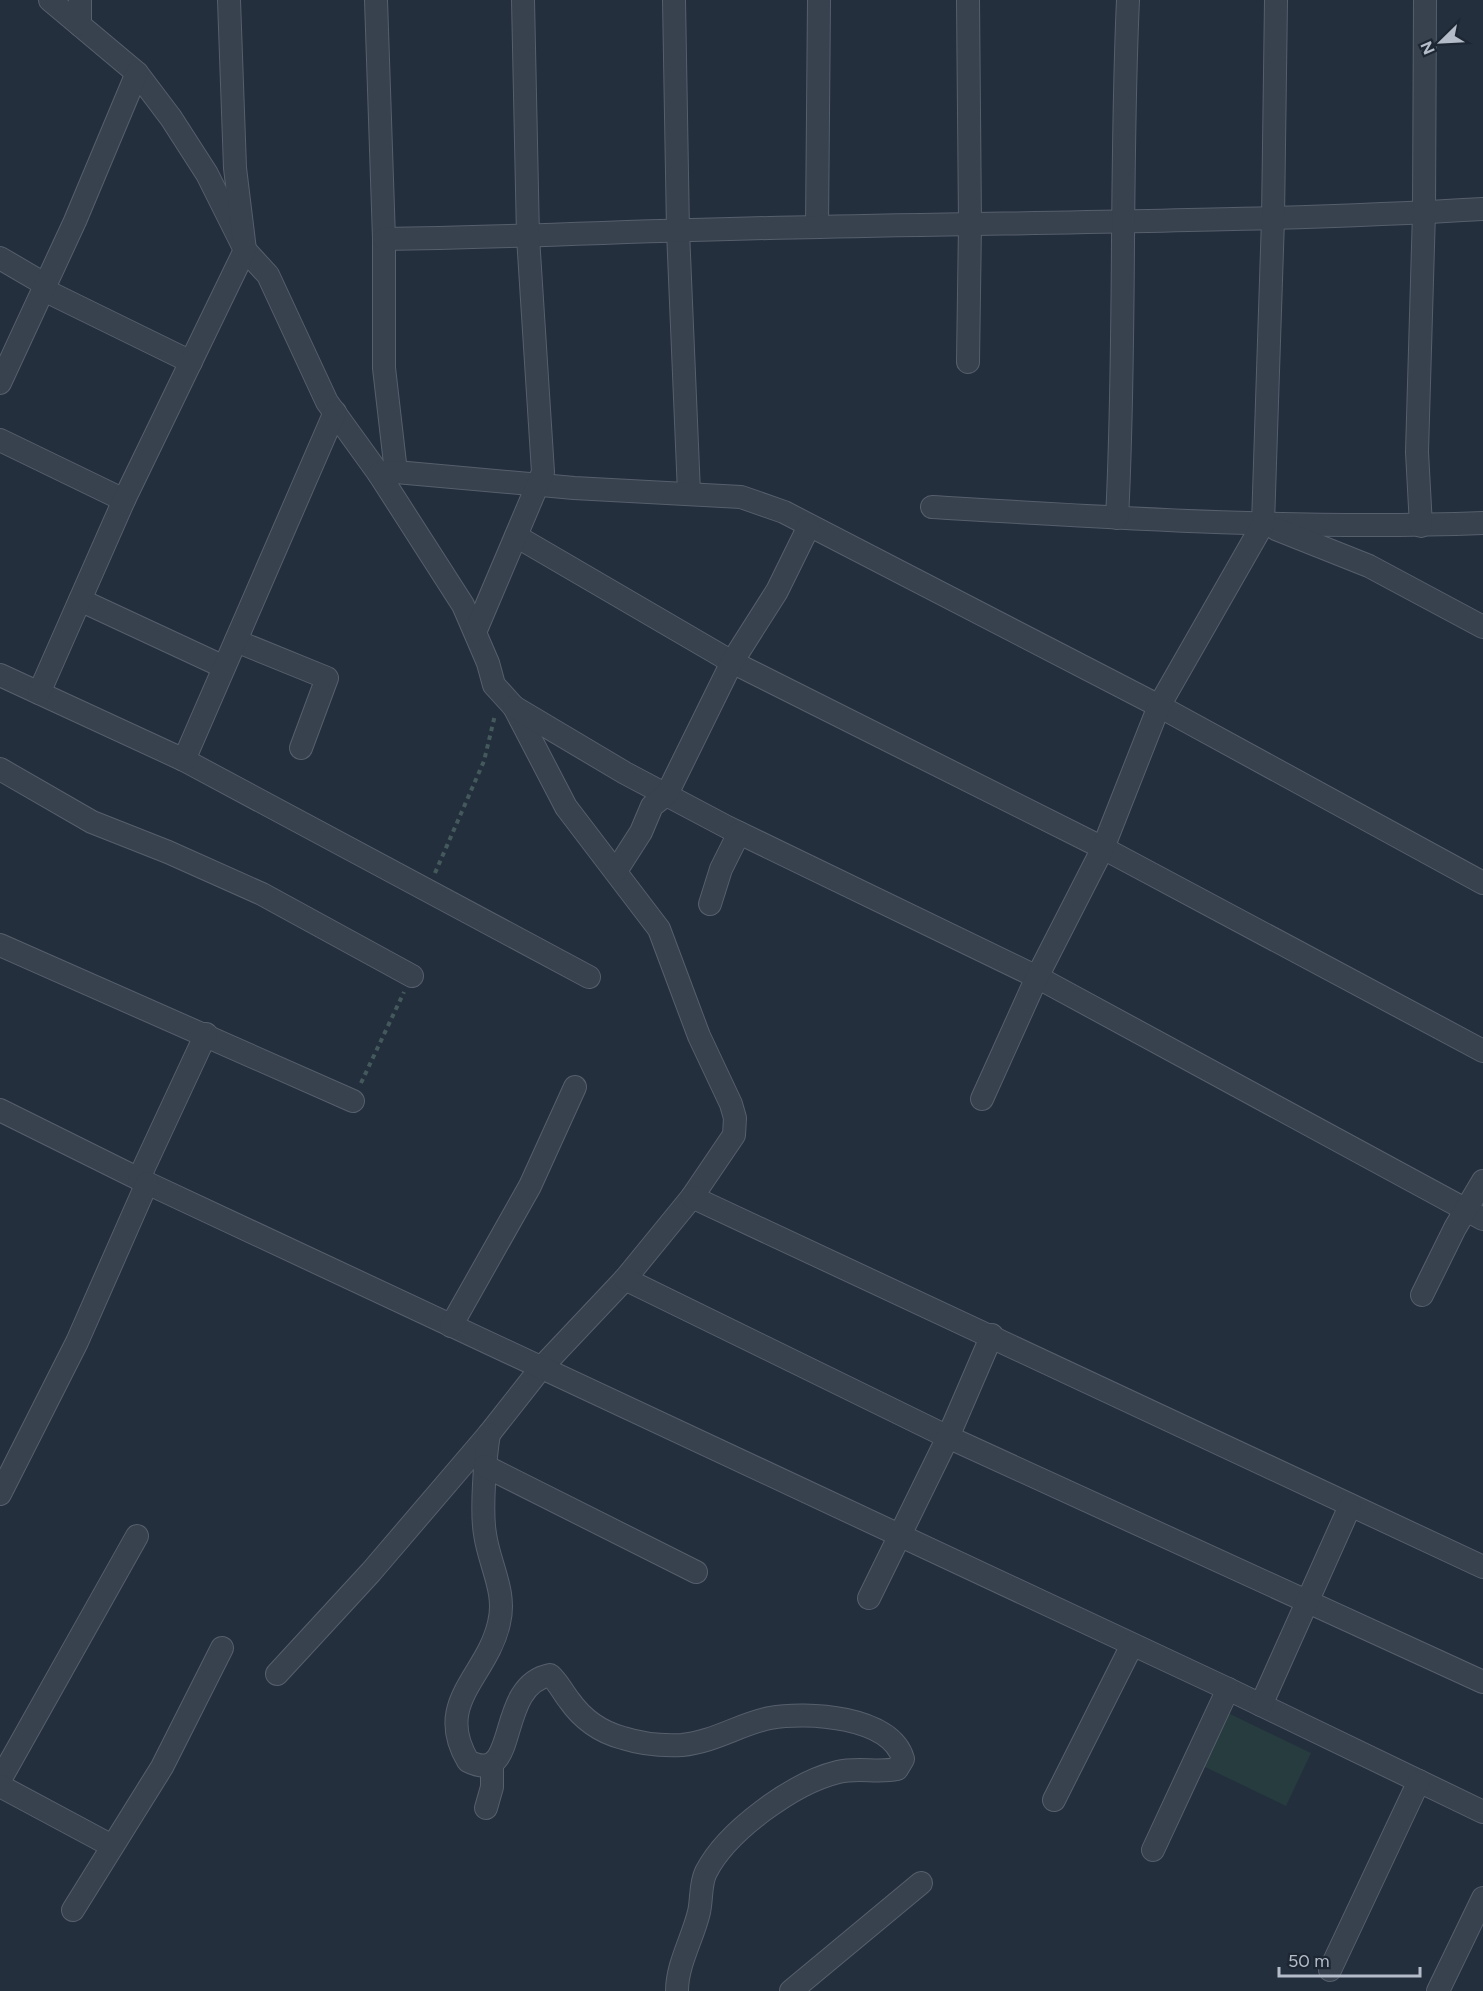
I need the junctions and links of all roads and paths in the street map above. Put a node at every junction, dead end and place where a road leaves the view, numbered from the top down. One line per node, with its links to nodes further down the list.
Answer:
1 (50, 0): 12 (street)
2 (80, 0): 12 (street)
3 (229, 0): 23 (street)
4 (375, 0): 22 (street)
5 (523, 0): 21 (street)
6 (674, 0): 20 (street)
7 (819, 0): 19 (street)
8 (968, 0): 18 (street)
9 (1128, 0): 17 (street)
10 (1276, 0): 16 (street)
11 (1425, 0): 15 (street)
12 (80, 25): 13 (street)
13 (137, 73): 23 (street); 25 (street)
14 (1483, 208): 15 (street)
15 (1424, 212): 16 (street); 40 (street)
16 (1273, 219): 17 (street); 38 (street)
17 (1123, 222): 18 (street); 36 (street)
18 (970, 224): 19 (street); 27 (street)
19 (817, 226): 20 (street)
20 (678, 231): 21 (street); 33 (street)
21 (528, 237): 22 (street); 32 (street)
22 (384, 239): 31 (street)
23 (245, 250): 26 (street); 29 (street)
24 (0, 258): 25 (street)
25 (45, 287): 26 (street); 28 (street)
26 (191, 362): 34 (street)
27 (968, 362)
28 (0, 383)
29 (335, 412): 31 (street); 45 (street)
30 (0, 440): 34 (street)
31 (388, 473): 32 (street); 44 (street)
32 (539, 486): 33 (street); 41 (street)
33 (689, 494): 39 (street)
34 (124, 500): 42 (street)
35 (932, 507): 36 (street)
36 (1117, 518): 38 (street)
37 (1483, 523): 40 (street)
38 (1263, 524): 40 (street); 43 (street); 51 (street)
39 (809, 526): 46 (street); 51 (street)
40 (1421, 526)
41 (516, 536): 44 (street); 46 (street)
42 (80, 600): 47 (street); 50 (street)
43 (1483, 627)
44 (476, 630): 49 (street)
45 (236, 641): 47 (street); 53 (street)
46 (732, 662): 56 (street); 58 (street)
47 (224, 667): 54 (street)
48 (0, 675): 50 (street)
49 (494, 685): 52 (street); 61 (path)
50 (39, 693): 54 (street)
51 (1159, 706): 58 (street); 60 (street)
52 (514, 707): 56 (street); 59 (street)
53 (301, 748)
54 (184, 760): 61 (street)
55 (0, 769): 64 (street)
56 (667, 794): 57 (street); 59 (street)
57 (739, 833): 62 (street); 66 (street)
58 (1103, 848): 66 (street); 68 (street)
59 (616, 871): 75 (street)
60 (1483, 883)
61 (427, 890): 65 (street)
62 (710, 904)
63 (0, 945): 67 (street)
64 (412, 976): 71 (path)
65 (589, 977)
66 (1037, 977): 70 (street); 76 (street)
67 (206, 1034): 71 (street); 73 (street)
68 (1483, 1051)
69 (575, 1087): 79 (street)
70 (982, 1099)
71 (353, 1101)
72 (0, 1110): 73 (street)
73 (143, 1180): 79 (street); 85 (street)
74 (1483, 1180): 76 (street)
75 (692, 1197): 77 (street); 80 (street)
76 (1476, 1214): 78 (street)
77 (625, 1279): 81 (street); 83 (street)
78 (1422, 1295)
79 (451, 1326): 81 (street)
80 (992, 1335): 83 (street); 86 (street)
81 (541, 1368): 82 (street); 88 (street)
82 (489, 1434): 84 (street); 95 (street)
83 (948, 1437): 88 (street); 92 (street)
84 (485, 1466): 90 (street); 99 (street)
85 (0, 1494)
86 (1350, 1506): 89 (street); 92 (street)
87 (137, 1536): 100 (street)
88 (898, 1536): 91 (street); 93 (street)
89 (1483, 1567)
90 (696, 1572)
91 (869, 1599)
92 (1307, 1604): 96 (street); 98 (street)
93 (1132, 1645): 97 (street); 102 (street)
94 (222, 1648): 105 (street)
95 (277, 1674)
96 (1483, 1682)
97 (1228, 1689): 98 (street); 106 (street)
98 (1261, 1705): 101 (street)
99 (492, 1764): 103 (street); 111 (street)
100 (1, 1776): 105 (street)
101 (1419, 1781): 104 (street); 110 (street)
102 (1054, 1800)
103 (486, 1808)
104 (1483, 1812)
105 (112, 1846): 109 (street)
106 (1153, 1850)
107 (921, 1883): 112 (street)
108 (1483, 1898): 113 (street)
109 (73, 1911)
110 (1330, 1970)
111 (677, 1991)
112 (791, 1991)
113 (1438, 1991)

